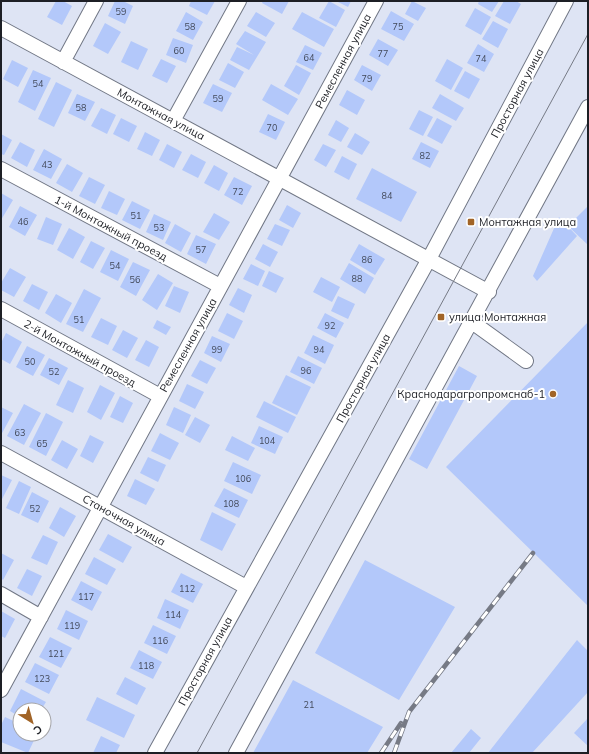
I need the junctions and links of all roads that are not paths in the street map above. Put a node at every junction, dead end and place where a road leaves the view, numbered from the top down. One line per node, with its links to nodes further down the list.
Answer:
1 (96, 1): 6 (street)
2 (239, 1): 8 (street)
3 (376, 1): 10 (street, Ремесленная улица)
4 (566, 1): 11 (street, Просторная улица)
5 (1, 28): 6 (street, Монтажная улица)
6 (63, 62): 8 (street, Монтажная улица)
7 (588, 108): 13 (street)
8 (173, 121): 10 (street, Монтажная улица)
9 (1, 169): 12 (street, 1-й Монтажный проезд)
10 (280, 179): 11 (street, Монтажная улица); 12 (street, Ремесленная улица)
11 (429, 259): 13 (street, Монтажная улица); 20 (street, Просторная улица)
12 (220, 286): 17 (street, Ремесленная улица)
13 (489, 292): 15 (street)
14 (1, 309): 17 (street, 2-й Монтажный проезд)
15 (472, 322): 16 (street); 25 (street)
16 (526, 361)
17 (160, 396): 19 (street, Ремесленная улица)
18 (1, 453): 19 (street, Станочная улица)
19 (101, 508): 20 (street, Станочная улица); 22 (street, Ремесленная улица)
20 (246, 587): 24 (street, Просторная улица)
21 (1, 594): 22 (street)
22 (41, 617): 23 (street, Ремесленная улица)
23 (1, 690)
24 (155, 753)
25 (236, 753)

